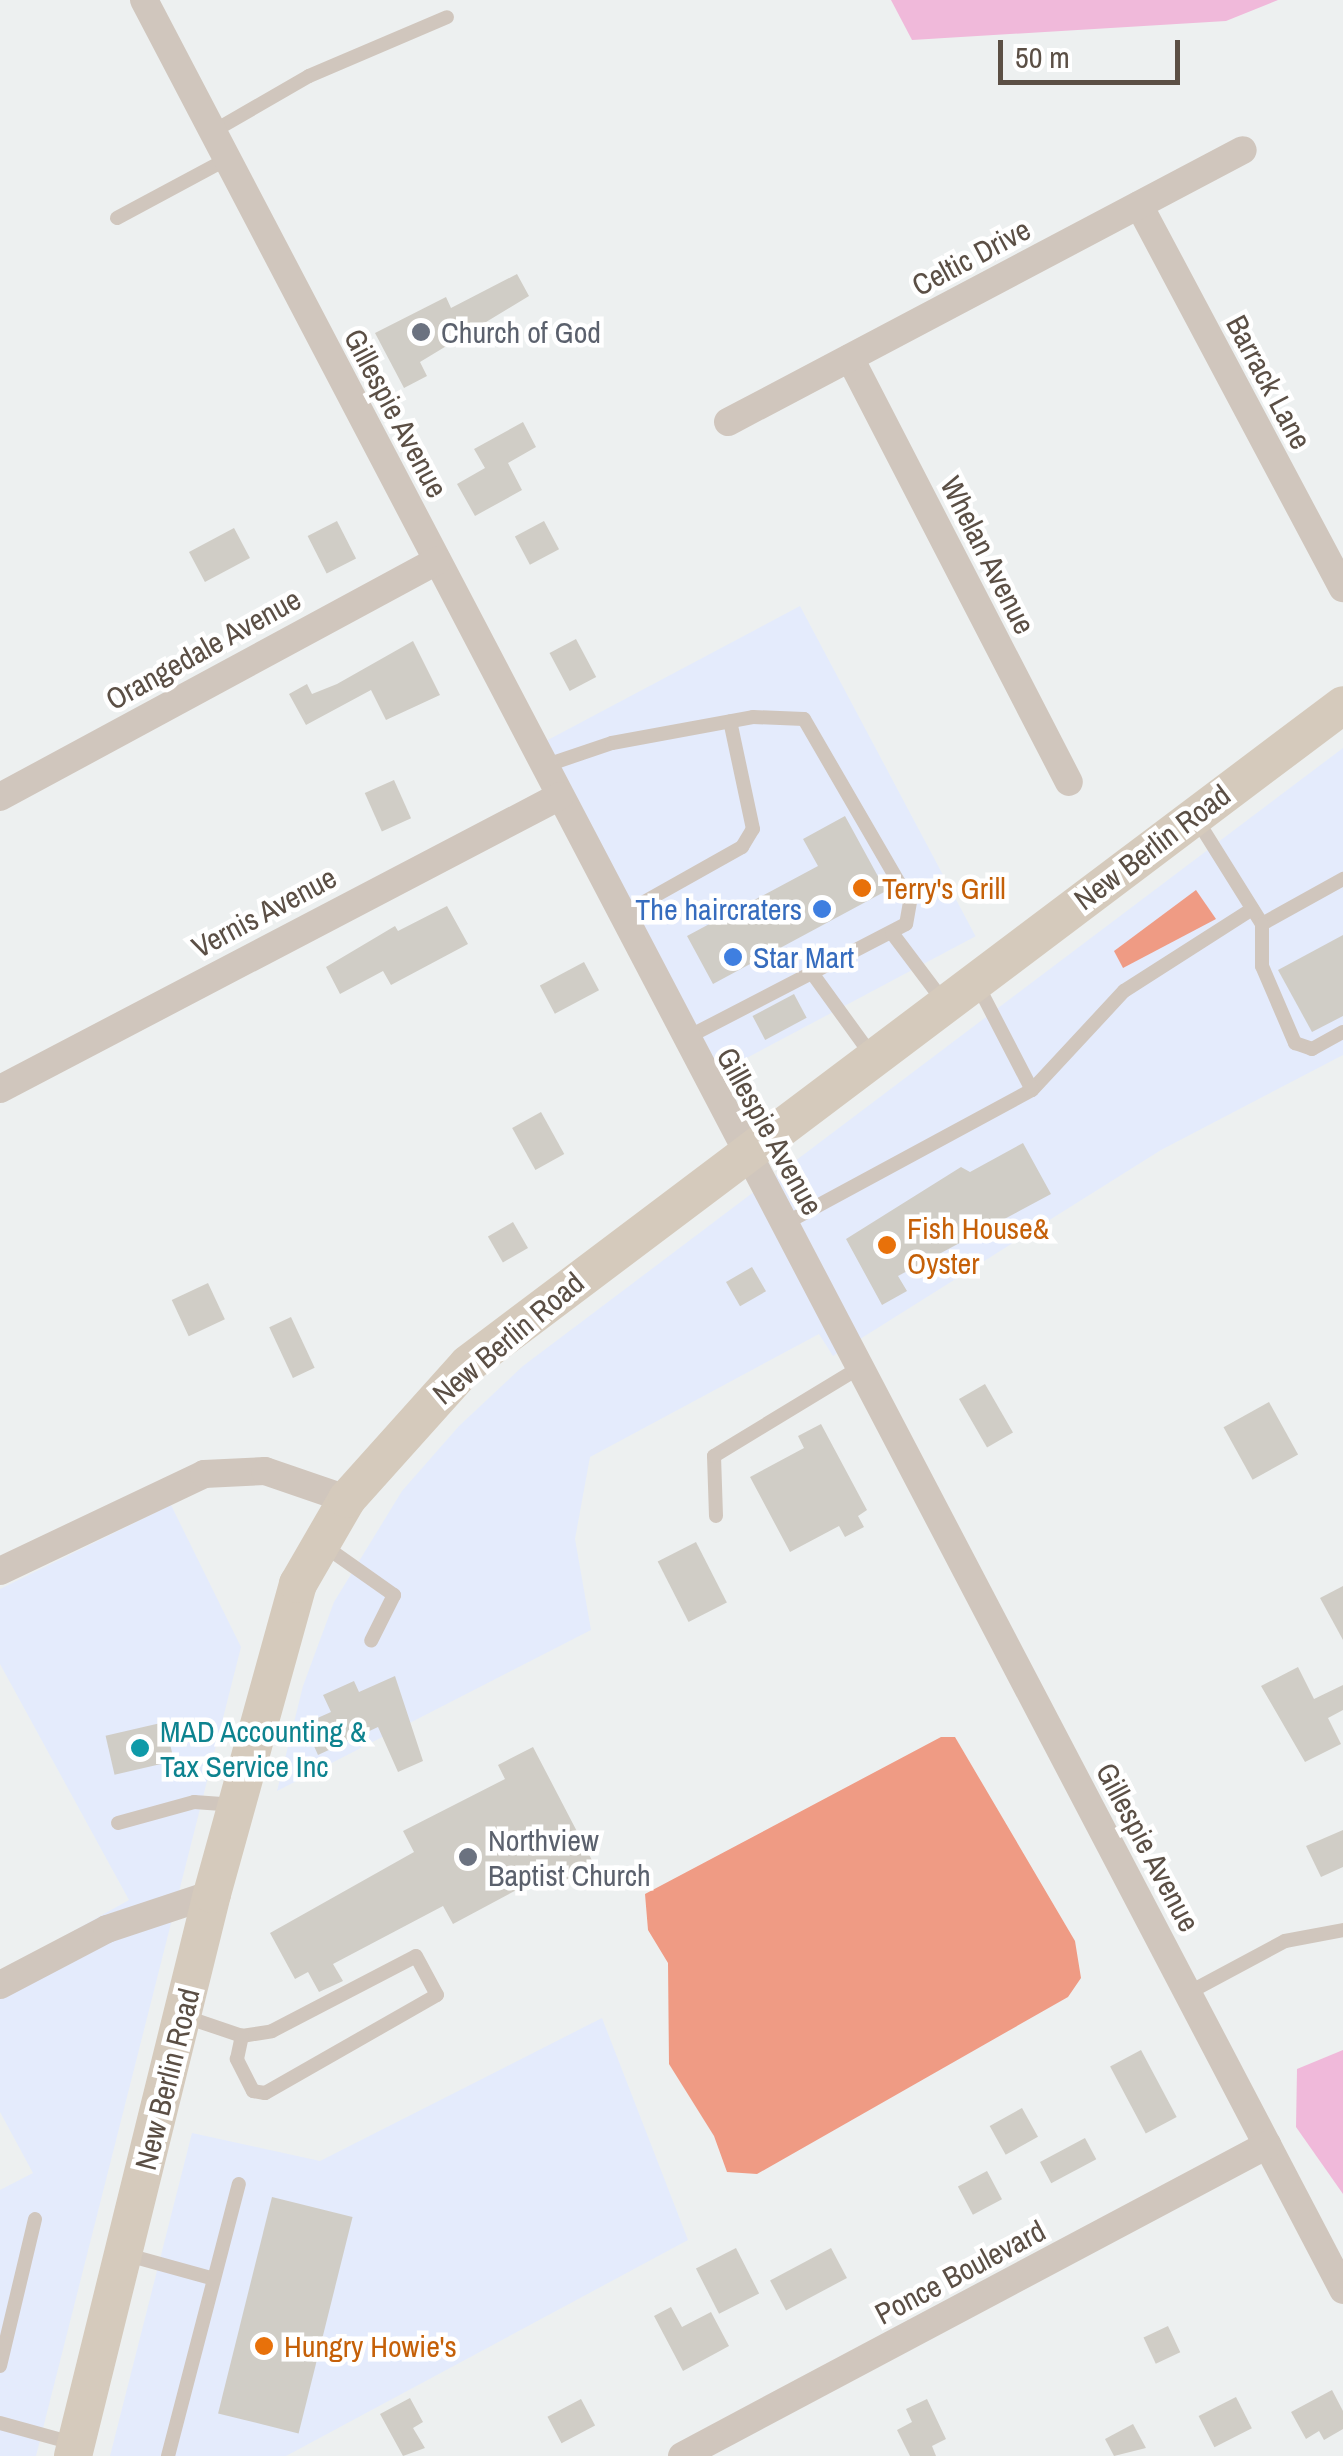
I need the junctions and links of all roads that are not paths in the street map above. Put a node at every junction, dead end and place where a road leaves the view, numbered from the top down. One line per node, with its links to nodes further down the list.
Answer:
1 (144, 0): 3 (street, Gillespie Avenue)
2 (448, 17): 3 (lane)
3 (212, 132): 5 (street, Gillespie Avenue)
4 (1243, 150): 6 (street, Celtic Drive)
5 (226, 159): 7 (lane); 10 (street, Gillespie Avenue)
6 (1139, 205): 8 (street, Celtic Drive); 11 (street, Barrack Lane)
7 (117, 218)
8 (850, 358): 9 (street, Celtic Drive); 15 (street, Whelan Avenue)
9 (728, 422)
10 (437, 560): 14 (street, Gillespie Avenue); 16 (street, Orangedale Avenue)
11 (1343, 588)
12 (1343, 705): 18 (street, New Berlin Road)
13 (730, 721): 14 (lane); 21 (lane); 23 (lane)
14 (544, 766): 17 (street, Gillespie Avenue)
15 (1069, 782)
16 (0, 796)
17 (560, 796): 21 (street, Gillespie Avenue); 29 (street, Vernis Avenue)
18 (1194, 815): 20 (lane); 25 (street, New Berlin Road)
19 (1343, 880): 22 (lane)
20 (1252, 908): 22 (lane); 30 (lane)
21 (620, 916): 27 (street, Gillespie Avenue)
22 (1262, 924): 26 (lane)
23 (892, 932): 24 (lane); 25 (lane)
24 (812, 973): 27 (lane); 28 (lane)
25 (959, 991): 28 (street, New Berlin Road); 30 (lane)
26 (1343, 1032)
27 (683, 1039): 31 (street, Gillespie Avenue)
28 (872, 1056): 31 (street, New Berlin Road)
29 (0, 1089)
30 (1032, 1090): 32 (lane)
31 (746, 1152): 32 (street, Gillespie Avenue); 34 (street, New Berlin Road)
32 (784, 1224): 33 (street, Gillespie Avenue)
33 (859, 1368): 35 (lane); 44 (street, Gillespie Avenue)
34 (347, 1499): 36 (street, New Berlin Road); 37 (street)
35 (716, 1516)
36 (318, 1541): 38 (lane); 39 (street, New Berlin Road)
37 (0, 1572)
38 (371, 1640)
39 (237, 1805): 40 (lane); 41 (street, New Berlin Road)
40 (118, 1823)
41 (212, 1894): 43 (street); 45 (street, New Berlin Road)
42 (1343, 1930): 44 (lane)
43 (0, 1985)
44 (1188, 1993): 47 (street, Gillespie Avenue)
45 (183, 2016): 46 (lane); 50 (street, New Berlin Road)
46 (242, 2036): 46 (lane)
47 (1268, 2145): 52 (street, Gillespie Avenue); 57 (street, Ponce Boulevard)
48 (239, 2184): 51 (lane)
49 (36, 2219): 53 (lane)
50 (123, 2254): 51 (lane); 55 (street, New Berlin Road)
51 (214, 2279): 56 (lane)
52 (1343, 2290)
53 (0, 2366)
54 (0, 2424): 55 (lane)
55 (75, 2450)
56 (168, 2456)
57 (682, 2456)

